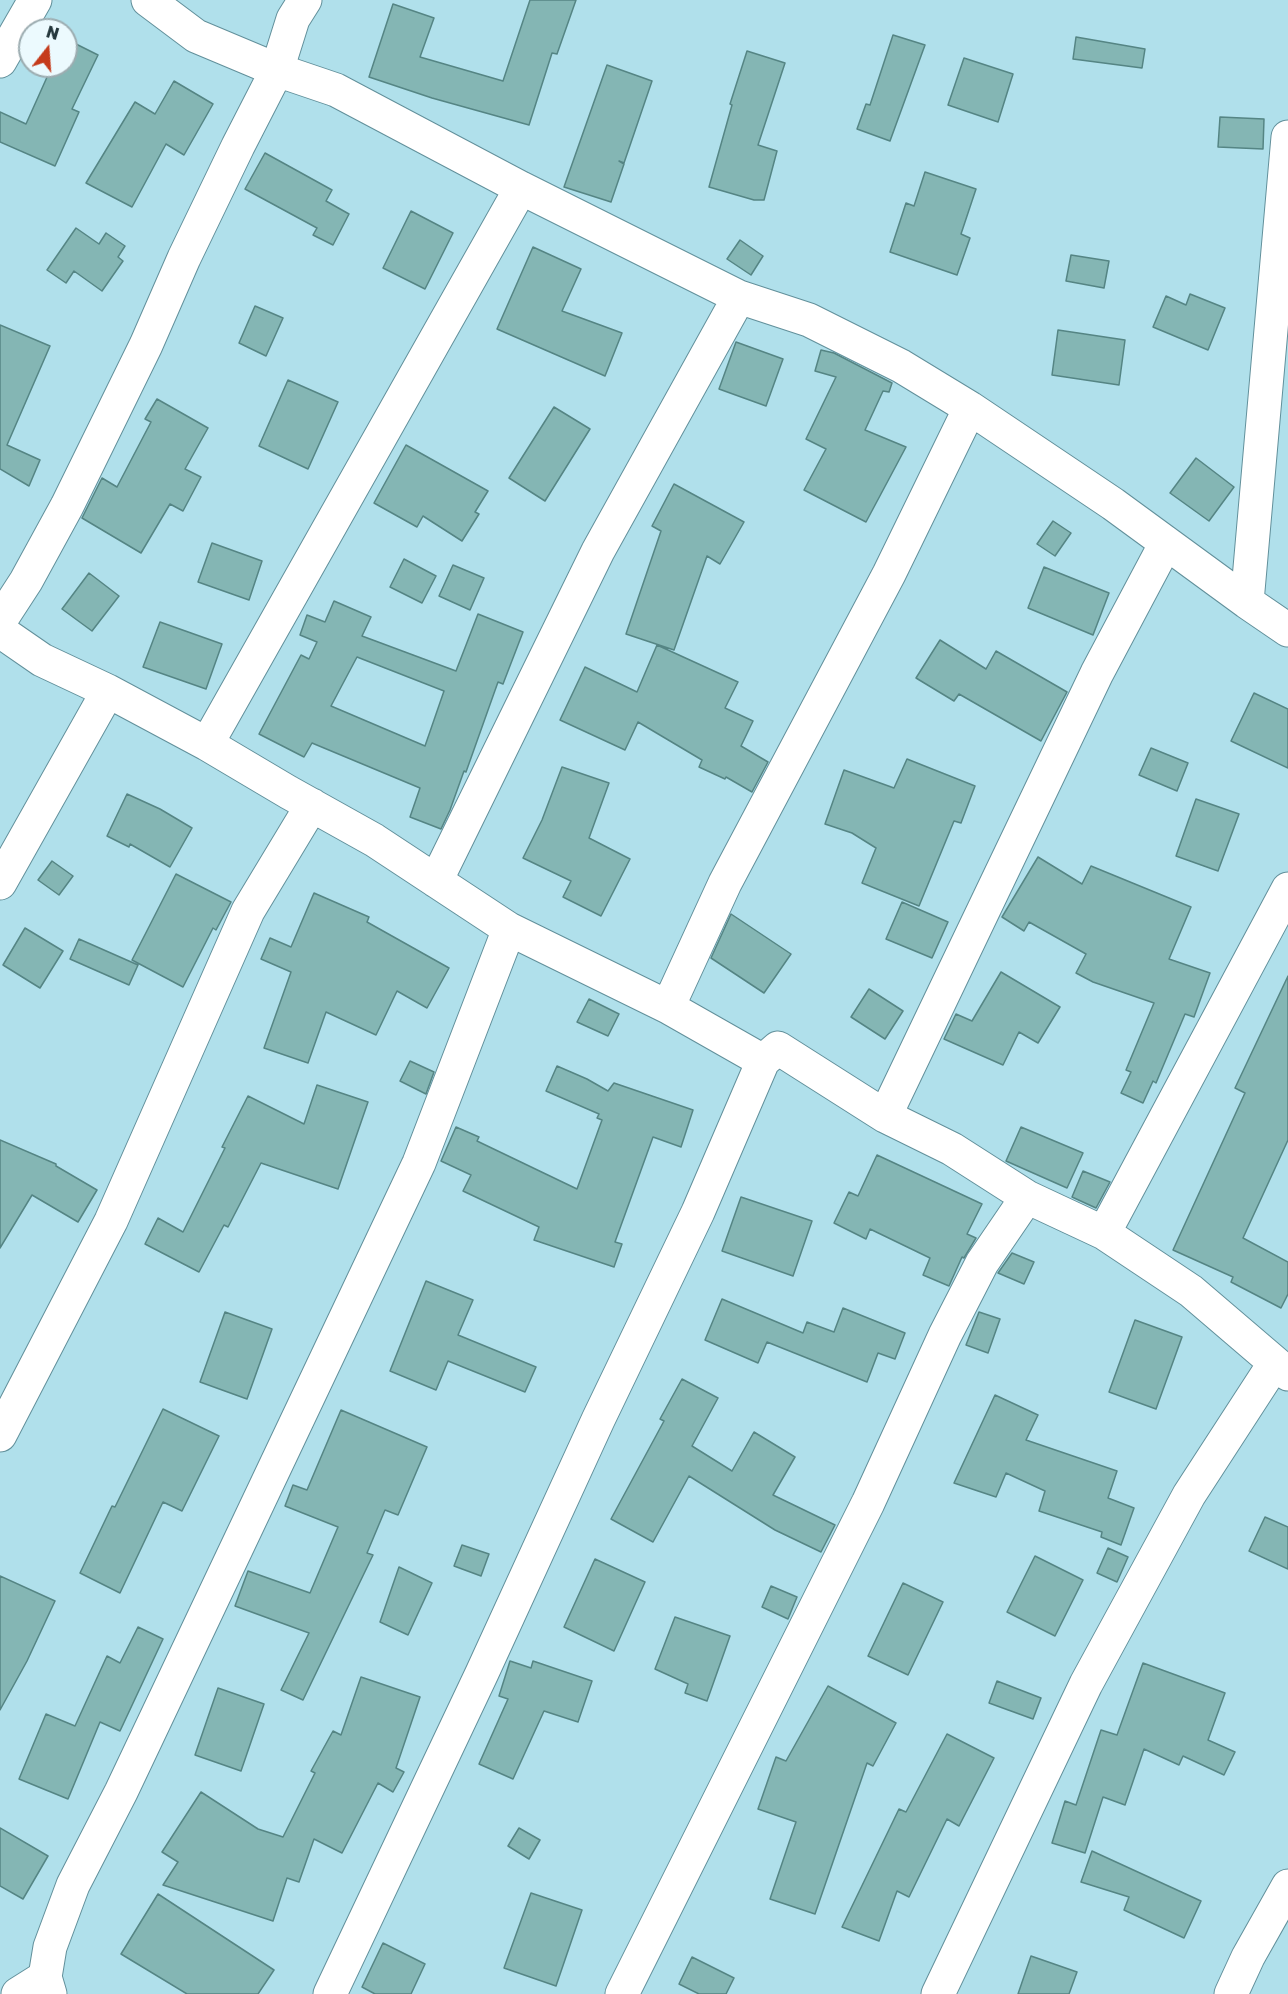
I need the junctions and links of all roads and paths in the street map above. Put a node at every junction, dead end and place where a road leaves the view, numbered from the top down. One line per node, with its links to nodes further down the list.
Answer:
1 (35, 0): 4 (street)
2 (148, 0): 5 (street)
3 (305, 0): 5 (street)
4 (0, 61)
5 (277, 70): 7 (street); 12 (street)
6 (1288, 137): 11 (street)
7 (521, 188): 8 (street); 16 (street)
8 (740, 297): 9 (street); 18 (street)
9 (970, 408): 10 (street); 22 (street)
10 (1166, 543): 11 (street); 24 (street)
11 (1247, 602): 14 (street)
12 (0, 621)
13 (0, 630): 15 (street)
14 (1288, 630)
15 (108, 691): 16 (street); 19 (street)
16 (207, 744): 17 (street)
17 (312, 805): 18 (street); 28 (street)
18 (436, 881): 21 (street)
19 (0, 883)
20 (1288, 890): 26 (street)
21 (509, 929): 22 (street); 30 (street)
22 (668, 1007): 23 (street)
23 (763, 1061): 24 (street); 34 (street)
24 (885, 1116): 25 (street)
25 (1028, 1197): 26 (street); 35 (street)
26 (1104, 1233): 27 (street)
27 (1281, 1369): 36 (street)
28 (0, 1435)
29 (1288, 1886): 37 (street)
30 (48, 1985): 33 (street)
31 (0, 1990): 32 (street)
32 (9, 1994)
33 (18, 1994)
34 (330, 1994)
35 (622, 1994)
36 (938, 1994)
37 (1231, 1994)

